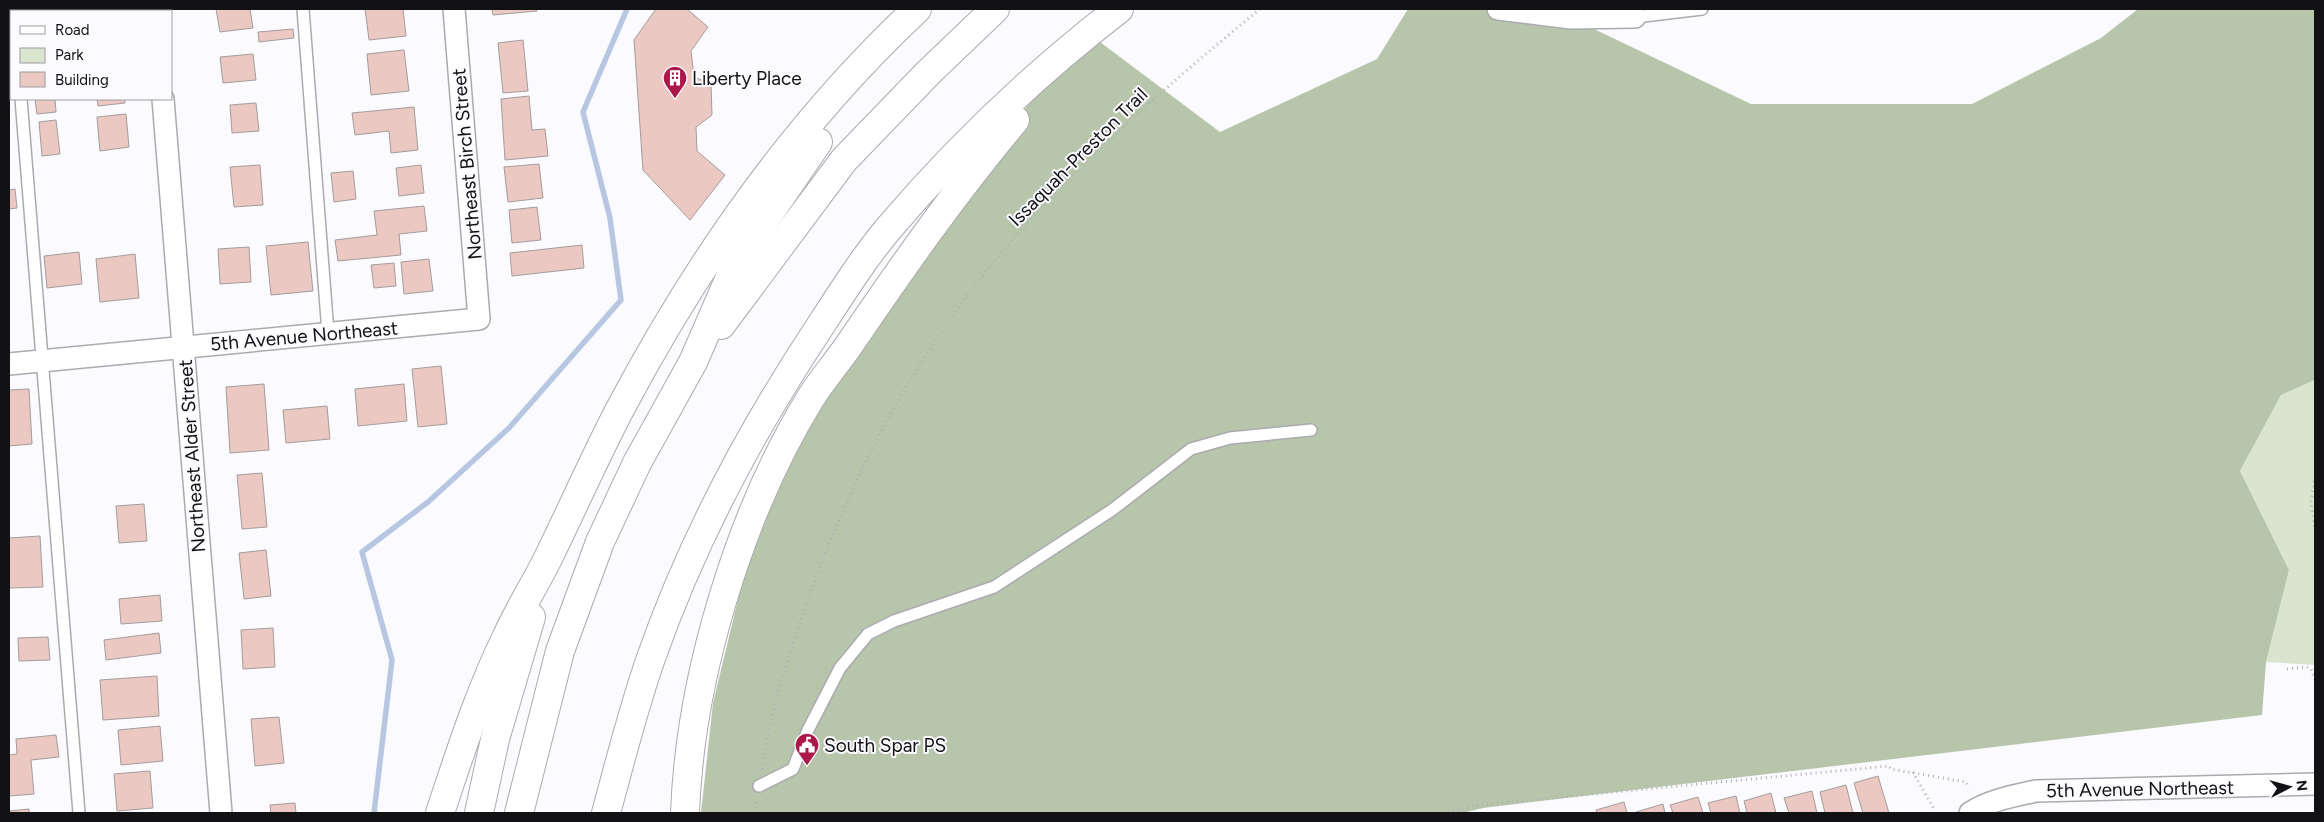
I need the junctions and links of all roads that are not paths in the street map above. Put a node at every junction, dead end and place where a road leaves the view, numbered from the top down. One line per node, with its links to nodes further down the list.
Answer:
1 (304, 9): 14 (lane)
2 (454, 9): 13 (street, Northeast Birch Street)
3 (917, 9): 21 (highway)
4 (934, 9): 18 (highway)
5 (995, 9): 18 (highway)
6 (1119, 9): 10 (highway)
7 (1498, 9): 9 (street)
8 (1702, 9): 9 (lane)
9 (1635, 17)
10 (1088, 33): 16 (highway); 29 (highway)
11 (21, 100): 17 (lane)
12 (163, 100): 15 (street, Northeast Alder Street)
13 (479, 319): 14 (street, 5th Avenue Northeast)
14 (328, 333): 15 (street, 5th Avenue Northeast)
15 (185, 347): 17 (street, 5th Avenue Northeast); 25 (street, Northeast Alder Street)
16 (846, 350): 30 (highway); 31 (highway)
17 (42, 360): 19 (street, 5th Avenue Northeast); 24 (lane)
18 (693, 362): 28 (highway)
19 (9, 364)
20 (1311, 430): 23 (lane)
21 (551, 553): 26 (highway); 27 (highway)
22 (2315, 784): 32 (street, 5th Avenue Northeast)
23 (759, 786)
24 (79, 813)
25 (221, 813)
26 (440, 813)
27 (479, 813)
28 (519, 813)
29 (606, 813)
30 (685, 813)
31 (701, 813)
32 (1970, 813)

